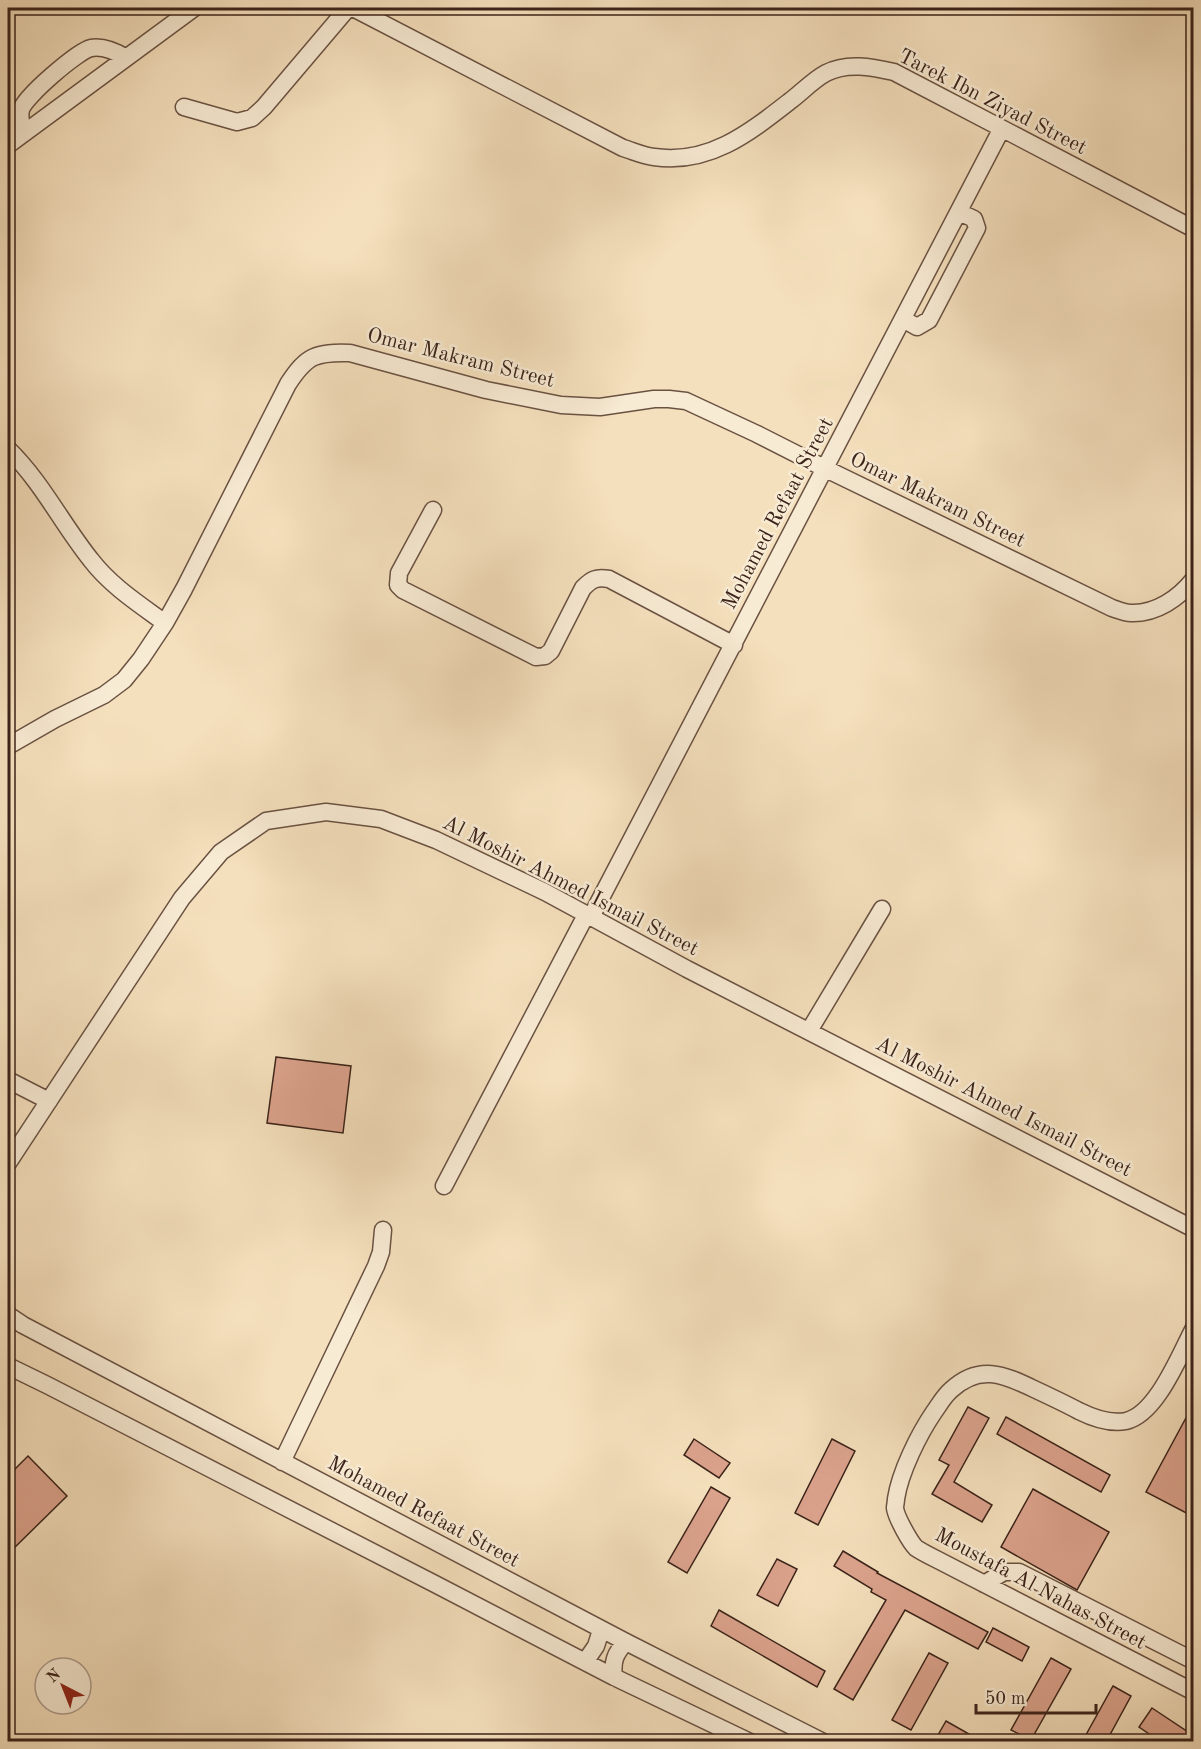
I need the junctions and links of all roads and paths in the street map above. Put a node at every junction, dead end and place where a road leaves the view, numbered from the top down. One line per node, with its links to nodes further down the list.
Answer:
1 (194, 8): 4 (street)
2 (348, 8): 5 (street)
3 (353, 8): 6 (street, Tarek Ibn Ziyad Street)
4 (126, 58): 7 (street); 7 (street)
5 (184, 107)
6 (1001, 130): 9 (street, Mohamed Refaat Street); 10 (street, Tarek Ibn Ziyad Street)
7 (23, 134): 8 (street)
8 (8, 145)
9 (959, 212): 11 (street, Mohamed Refaat Street); 11 (street)
10 (1194, 229)
11 (903, 319): 13 (street, Mohamed Refaat Street)
12 (8, 449): 16 (street)
13 (825, 469): 15 (street, Omar Makram Street); 16 (street, Omar Makram Street); 17 (street, Mohamed Refaat Street)
14 (433, 510): 17 (street)
15 (1194, 579)
16 (165, 623): 18 (street, Omar Makram Street)
17 (734, 645): 20 (street, Mohamed Refaat Street)
18 (8, 746)
19 (882, 909): 21 (street)
20 (588, 916): 21 (street, Al Moshir Ahmed Ismail Street); 23 (street, Al Moshir Ahmed Ismail Street); 25 (street, Mohamed Refaat Street)
21 (809, 1031): 26 (street, Al Moshir Ahmed Ismail Street)
22 (8, 1080): 23 (street)
23 (49, 1101): 24 (street, Al Moshir Ahmed Ismail Street)
24 (8, 1163)
25 (444, 1186)
26 (1194, 1229)
27 (383, 1230): 31 (street)
28 (8, 1315): 31 (street, Mohamed Refaat Street)
29 (1194, 1328): 32 (street, Moustafa Al Nahas Street)
30 (8, 1366): 36 (street)
31 (282, 1462): 33 (street, Mohamed Refaat Street)
32 (984, 1584): 35 (street); 38 (street, Moustafa Al Nahas Street)
33 (601, 1630): 34 (street, Mohamed Refaat Street); 36 (street)
34 (626, 1642): 37 (street); 40 (street, Mohamed Refaat Street)
35 (1194, 1661)
36 (585, 1662): 37 (street)
37 (614, 1677): 39 (street)
38 (1194, 1692)
39 (750, 1742)
40 (823, 1742)

